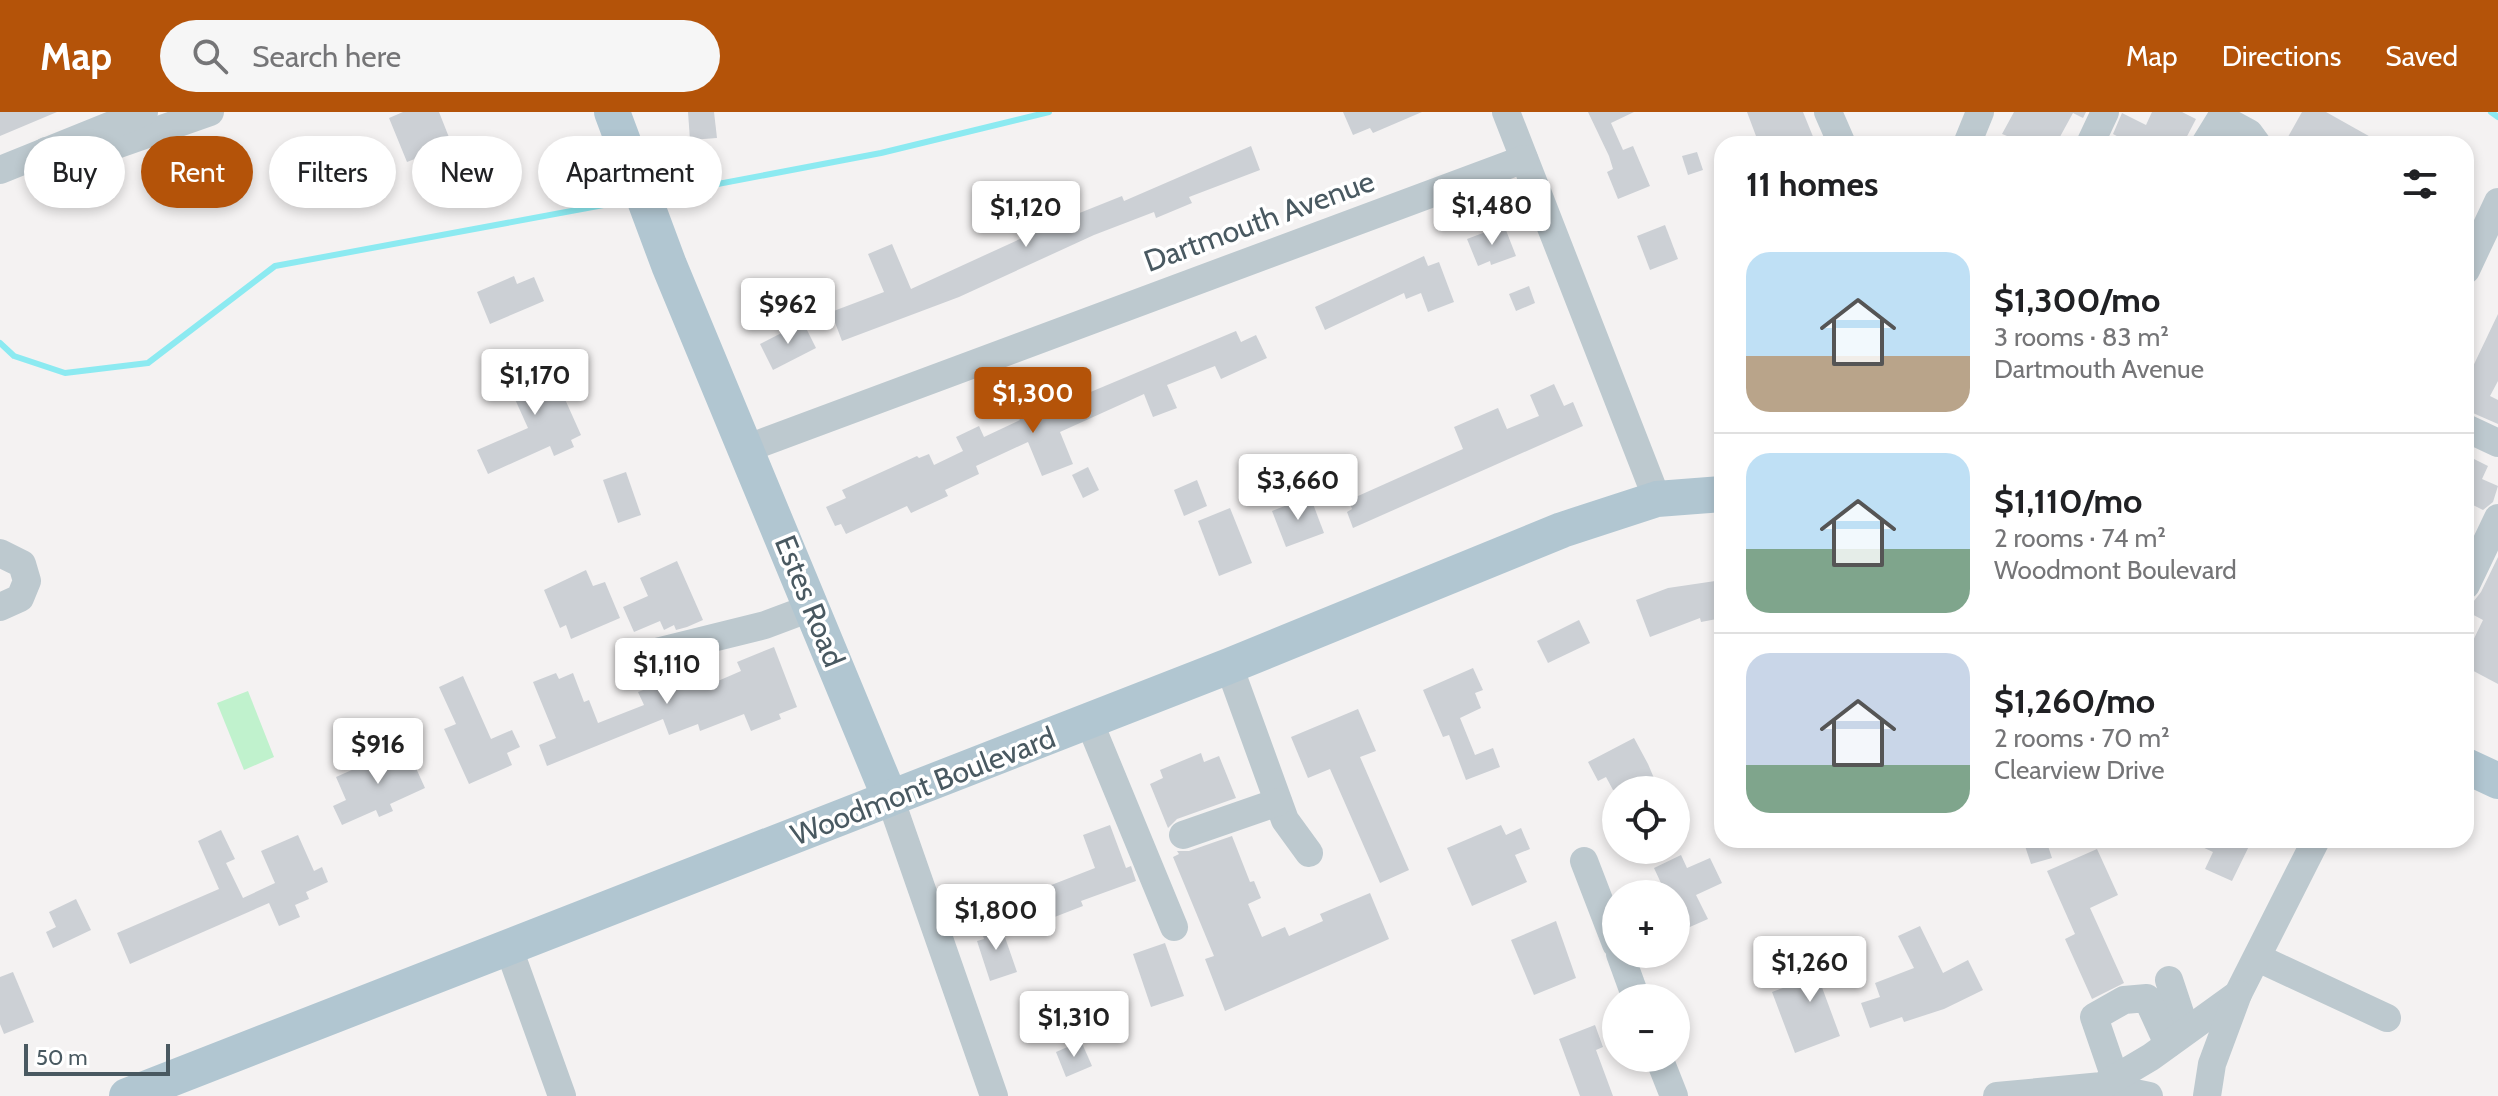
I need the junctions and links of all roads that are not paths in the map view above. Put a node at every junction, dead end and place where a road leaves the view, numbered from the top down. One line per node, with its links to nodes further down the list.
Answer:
1 (210, 112): 7 (street)
2 (612, 112): 19 (main road, Estes Road)
3 (1506, 112): 13 (street)
4 (1828, 112): 8 (street)
5 (1980, 112): 9 (street)
6 (2105, 112): 10 (street)
7 (154, 118): 14 (street)
8 (1838, 136)
9 (1970, 136)
10 (2094, 136)
11 (2210, 136): 12 (street)
12 (2251, 136)
13 (1524, 159): 19 (street, Dartmouth Avenue); 21 (street)
14 (0, 170)
15 (2498, 202): 16 (street)
16 (2474, 253)
17 (2474, 432): 18 (street)
18 (2498, 443)
19 (748, 448): 26 (main road, Estes Road)
20 (1714, 495): 21 (main road, Woodmont Boulevard)
21 (1657, 499): 28 (main road, Woodmont Boulevard)
22 (2498, 518): 24 (street)
23 (0, 553): 25 (street)
24 (2474, 568)
25 (0, 607)
26 (813, 607): 27 (street); 32 (main road, Estes Road)
27 (652, 653)
28 (1229, 666): 29 (main road, Woodmont Boulevard); 33 (street)
29 (1089, 721): 32 (main road, Woodmont Boulevard); 39 (street)
30 (2474, 770): 31 (main road)
31 (2498, 781)
32 (890, 798): 40 (main road, Woodmont Boulevard); 50 (street, Estes Road)
33 (1278, 802): 34 (street); 36 (street)
34 (1183, 835)
35 (2306, 848): 41 (street)
36 (1309, 853)
37 (1584, 861): 38 (street)
38 (1602, 908)
39 (1174, 927)
40 (508, 946): 48 (main road, Woodmont Boulevard); 49 (street)
41 (2258, 958): 43 (street); 44 (street)
42 (2169, 980): 45 (street)
43 (2238, 994): 45 (street); 54 (street)
44 (2387, 1018)
45 (2177, 1038): 47 (street); 47 (street)
46 (1665, 1072): 51 (street)
47 (2096, 1087): 52 (street); 53 (street)
48 (132, 1095)
49 (562, 1096)
50 (994, 1096)
51 (1674, 1096)
52 (1997, 1096)
53 (2149, 1096)
54 (2207, 1096)

